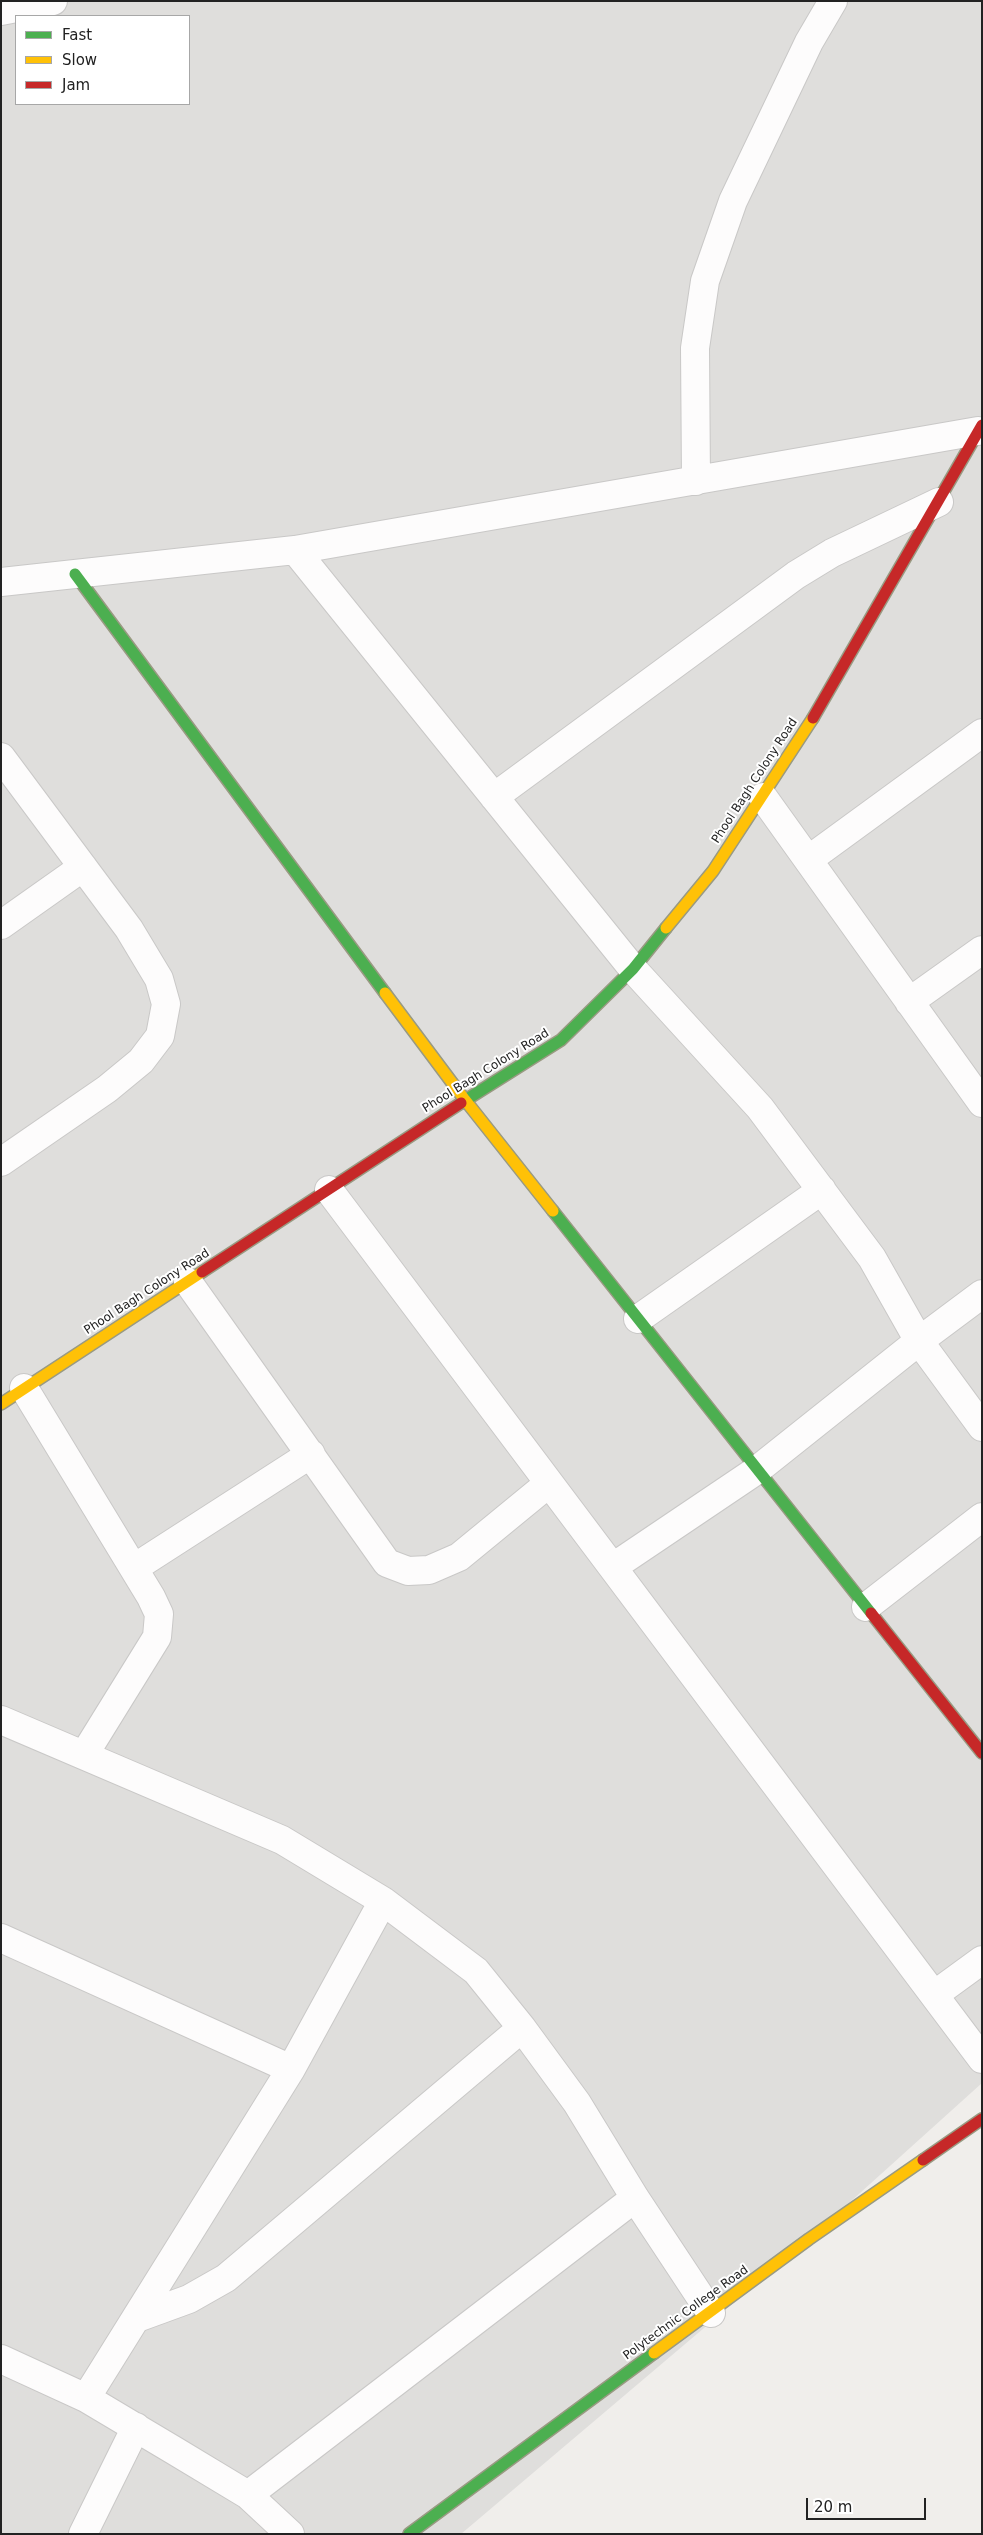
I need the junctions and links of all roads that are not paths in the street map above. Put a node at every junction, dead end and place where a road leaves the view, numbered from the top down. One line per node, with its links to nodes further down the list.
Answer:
1 (53, 1): 3 (street)
2 (833, 1): 5 (street)
3 (1, 11)
4 (980, 428): 5 (street); 6 (street, Phool Bagh Colony Road)
5 (696, 480): 7 (street)
6 (939, 502): 12 (street); 13 (street, Phool Bagh Colony Road)
7 (295, 550): 8 (street); 12 (street)
8 (75, 574): 9 (street); 20 (street)
9 (1, 582)
10 (982, 733): 14 (street)
11 (1, 756): 15 (street)
12 (494, 797): 18 (street)
13 (763, 797): 14 (street); 18 (street, Phool Bagh Colony Road)
14 (808, 860): 19 (street)
15 (83, 866): 16 (street); 22 (street)
16 (1, 925)
17 (982, 950): 19 (street)
18 (633, 969): 20 (street, Phool Bagh Colony Road); 24 (street)
19 (910, 1002): 21 (street)
20 (465, 1100): 23 (street, Phool Bagh Colony Road); 27 (street)
21 (982, 1104)
22 (1, 1162)
23 (329, 1190): 25 (street, Phool Bagh Colony Road); 34 (street)
24 (822, 1190): 27 (street); 28 (street)
25 (188, 1282): 29 (street, Phool Bagh Colony Road); 32 (street)
26 (982, 1294): 28 (street)
27 (638, 1318): 33 (street)
28 (919, 1341): 31 (street); 33 (street)
29 (24, 1388): 30 (street, Phool Bagh Colony Road); 36 (street)
30 (1, 1404)
31 (982, 1427)
32 (311, 1454): 34 (street); 36 (street)
33 (757, 1470): 37 (street); 38 (street)
34 (548, 1484): 37 (street)
35 (982, 1518): 38 (street)
36 (134, 1568): 41 (street)
37 (613, 1568): 45 (street)
38 (866, 1607): 40 (street)
39 (1, 1720): 41 (street)
40 (979, 1744)
41 (84, 1756): 42 (street)
42 (383, 1900): 46 (street); 48 (street)
43 (1, 1938): 48 (street)
44 (982, 1960): 45 (street)
45 (934, 1995): 47 (street)
46 (522, 2028): 50 (street); 52 (street)
47 (982, 2058)
48 (291, 2069): 52 (street)
49 (982, 2119): 51 (street, Polytechnic College Road)
50 (635, 2198): 51 (street); 56 (street)
51 (711, 2313): 59 (street, Polytechnic College Road)
52 (136, 2318): 54 (street)
53 (1, 2359): 54 (street)
54 (86, 2398): 55 (street)
55 (136, 2427): 56 (street); 57 (street)
56 (248, 2495): 58 (street)
57 (83, 2534)
58 (290, 2534)
59 (409, 2534)

